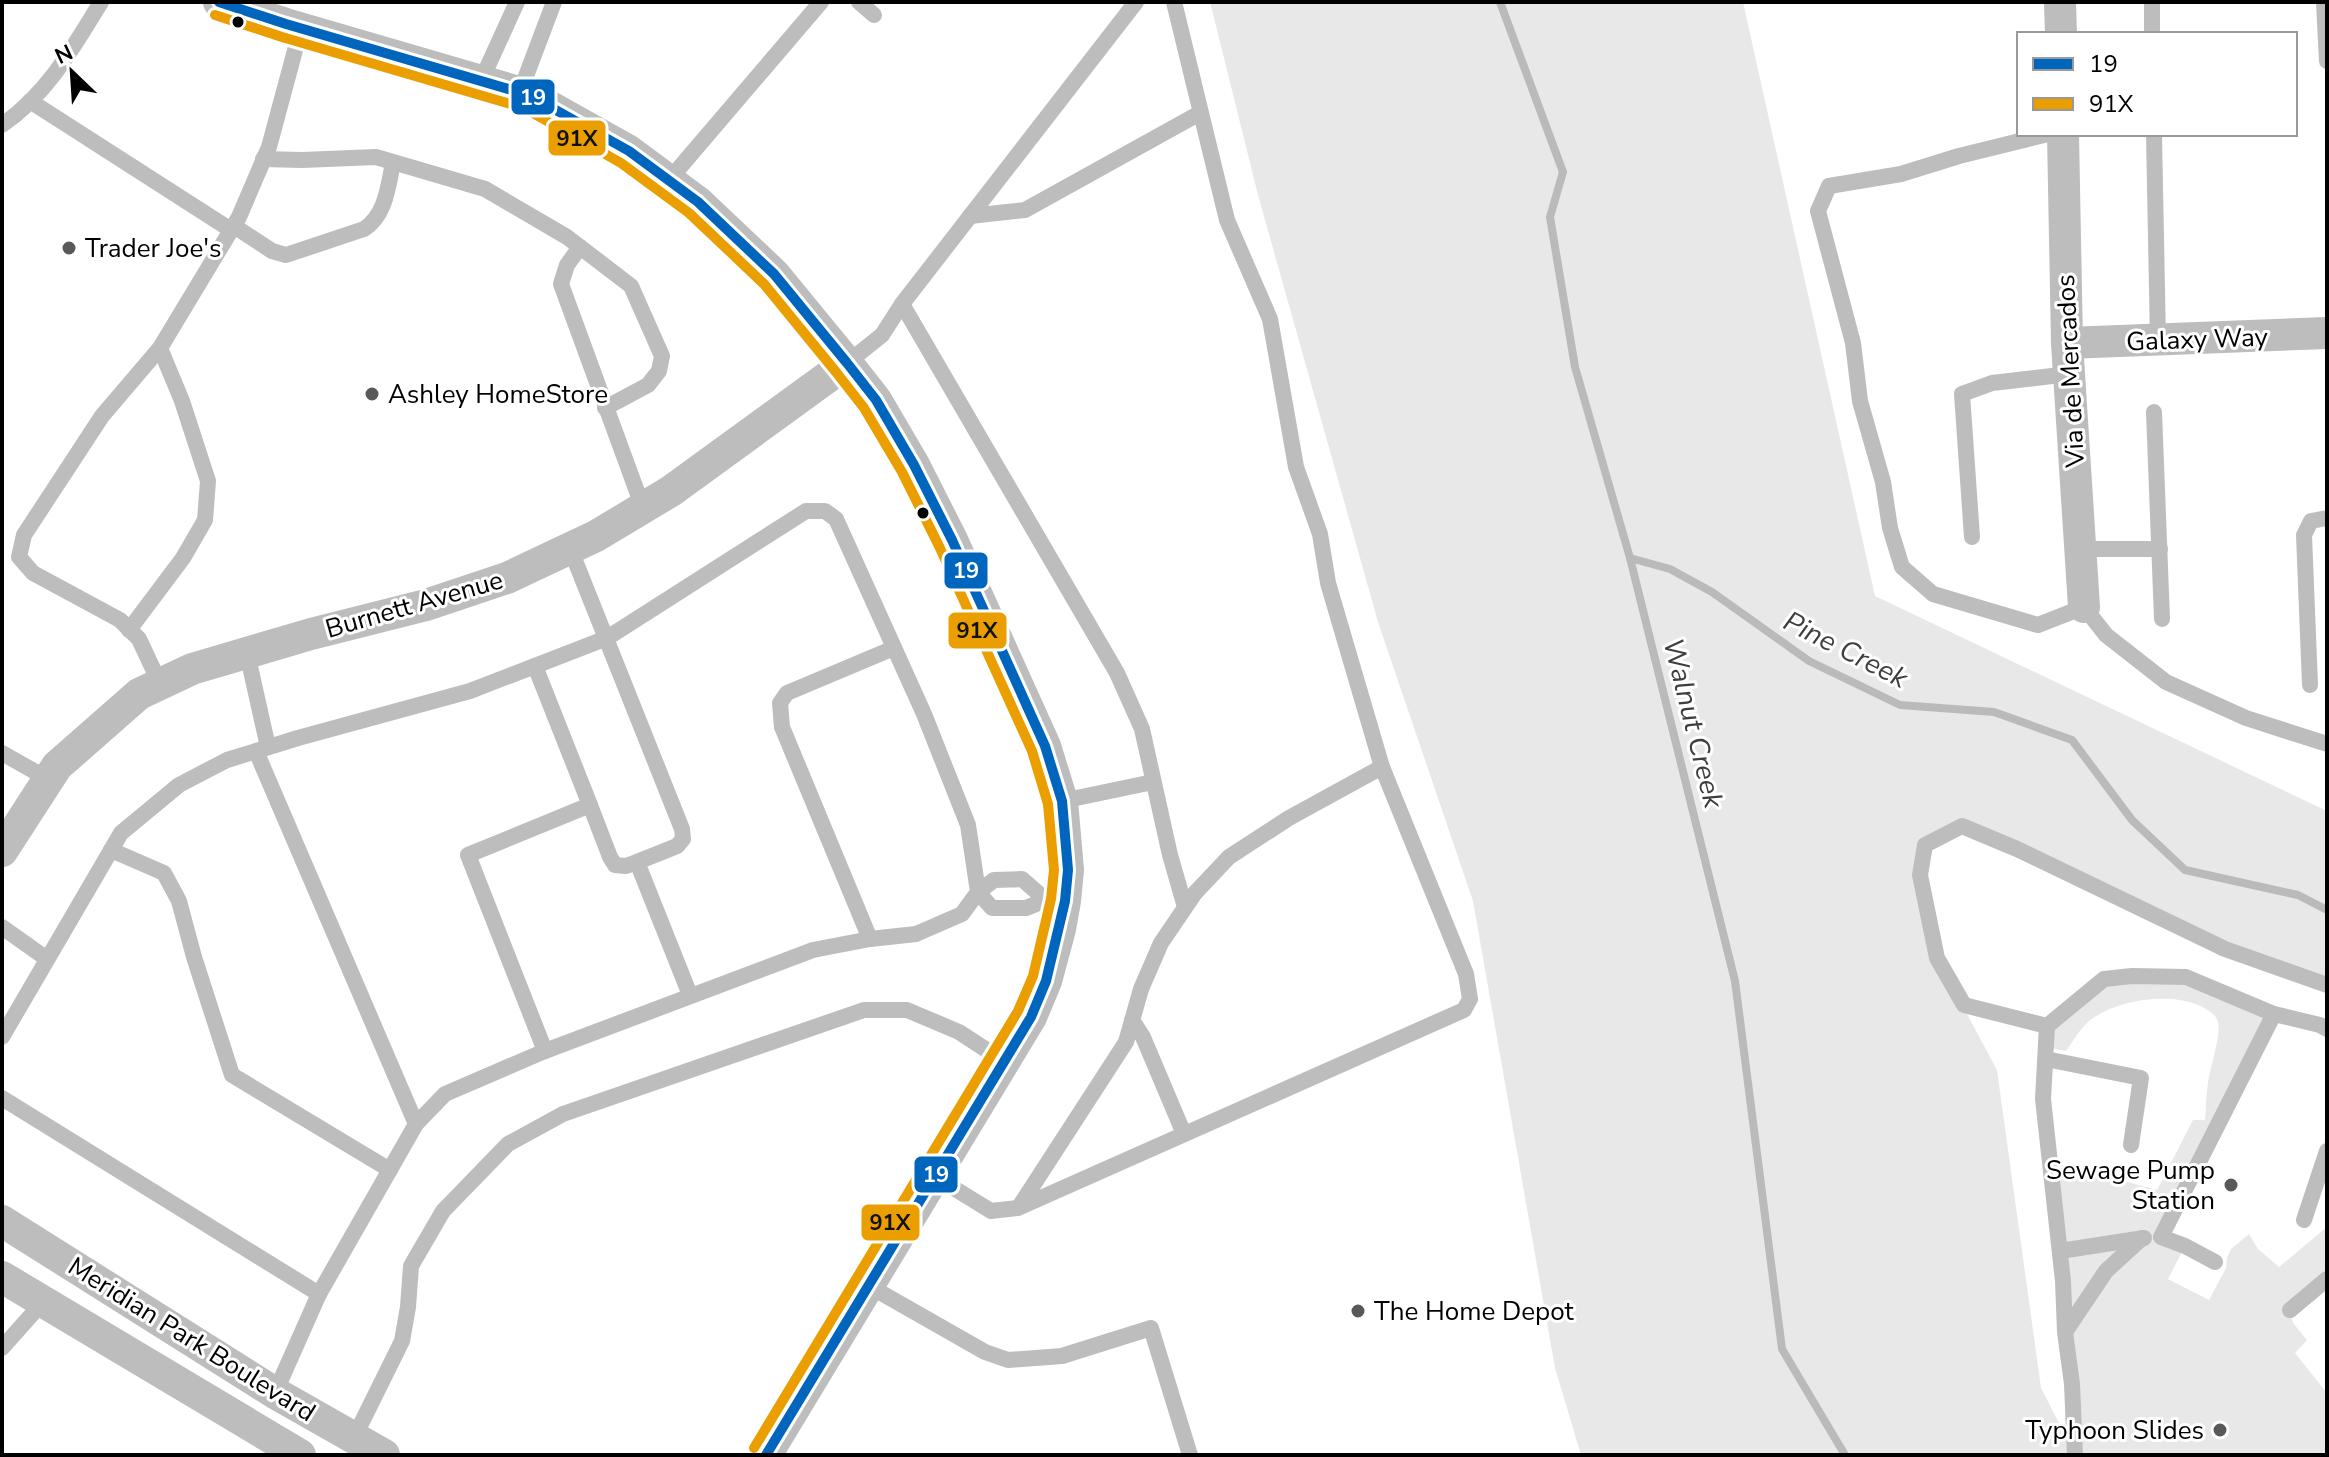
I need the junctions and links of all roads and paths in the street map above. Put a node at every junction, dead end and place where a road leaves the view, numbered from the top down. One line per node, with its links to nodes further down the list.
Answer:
1 (101, 2): 19 (lane)
2 (219, 2): 13 (street)
3 (517, 2): 17 (lane)
4 (554, 2): 18 (lane)
5 (821, 2): 27 (lane)
6 (859, 2): 12 (lane)
7 (1136, 2): 28 (lane)
8 (1174, 2): 20 (lane)
9 (2060, 2): 14 (street)
10 (2152, 2): 15 (lane)
11 (2324, 2): 16 (lane)
12 (874, 15)
13 (301, 28): 17 (street); 25 (lane)
14 (2061, 32)
15 (2152, 32)
16 (2327, 61)
17 (481, 81): 18 (street)
18 (520, 92): 27 (street)
19 (30, 101): 21 (lane); 29 (lane)
20 (1200, 113): 28 (lane); 57 (lane)
21 (2, 125)
22 (2040, 136): 45 (lane)
23 (2063, 136): 35 (street, Via de Mercados)
24 (2154, 136): 33 (lane)
25 (263, 159): 26 (lane); 29 (lane)
26 (393, 163): 29 (lane); 30 (lane)
27 (669, 180): 36 (street)
28 (970, 216): 31 (lane)
29 (233, 228): 34 (lane)
30 (580, 247): 37 (lane); 37 (lane)
31 (902, 304): 36 (lane); 59 (lane)
32 (2327, 333): 33 (street, Galaxy Way)
33 (2158, 341): 35 (street, Galaxy Way)
34 (160, 348): 47 (lane); 47 (lane)
35 (2068, 358): 41 (lane); 43 (street, Via de Mercados)
36 (847, 363): 39 (street, Burnett Avenue); 60 (street)
37 (605, 408): 39 (lane)
38 (2154, 412): 44 (lane)
39 (643, 508): 42 (street, Burnett Avenue)
40 (2327, 518): 53 (lane)
41 (1972, 537)
42 (570, 548): 48 (lane); 50 (street, Burnett Avenue)
43 (2080, 549): 44 (lane); 45 (street, Via de Mercados)
44 (2160, 549): 46 (lane)
45 (2084, 607): 54 (lane)
46 (2162, 619)
47 (129, 630): 52 (lane)
48 (607, 638): 49 (lane); 51 (lane); 64 (lane)
49 (894, 648): 65 (lane); 69 (lane)
50 (247, 653): 52 (street, Burnett Avenue); 55 (lane)
51 (535, 666): 55 (lane); 61 (lane)
52 (160, 684): 58 (street, Burnett Avenue)
53 (2310, 685)
54 (2327, 744)
55 (262, 749): 62 (lane); 82 (lane)
56 (2, 753): 58 (lane)
57 (1382, 767): 67 (lane); 83 (lane)
58 (48, 779): 63 (street, Burnett Avenue)
59 (1153, 782): 60 (lane); 67 (lane)
60 (1062, 801): 66 (street)
61 (590, 805): 64 (lane); 78 (lane)
62 (111, 850): 70 (lane); 86 (lane)
63 (2, 851)
64 (637, 862): 72 (lane)
65 (978, 892): 66 (lane); 66 (lane); 69 (lane)
66 (1056, 900): 80 (street)
67 (1185, 907): 74 (lane)
68 (2, 927): 70 (lane)
69 (870, 939): 72 (lane)
70 (47, 959): 77 (lane)
71 (2327, 985): 75 (lane)
72 (690, 995): 78 (lane)
73 (2274, 1014): 75 (lane); 76 (lane); 91 (lane)
74 (1132, 1020): 83 (lane); 88 (lane)
75 (2047, 1026): 79 (lane)
76 (2327, 1029)
77 (2, 1037)
78 (545, 1051): 82 (lane)
79 (2046, 1059): 84 (lane); 93 (lane)
80 (1005, 1062): 87 (street); 104 (lane)
81 (2, 1098): 98 (lane)
82 (416, 1124): 86 (lane)
83 (1184, 1134): 88 (lane)
84 (2131, 1145)
85 (2327, 1151): 89 (lane)
86 (390, 1170): 98 (lane)
87 (934, 1176): 88 (lane); 97 (street)
88 (1018, 1208)
89 (2304, 1220)
90 (2, 1221): 103 (street, Meridian Park Boulevard)
91 (2161, 1237): 92 (lane); 94 (lane)
92 (2142, 1238): 93 (lane); 101 (lane)
93 (2060, 1251): 101 (lane)
94 (2215, 1262)
95 (2, 1277): 99 (street, Meridian Park Boulevard)
96 (2327, 1279): 100 (lane)
97 (869, 1286): 108 (street); 109 (lane)
98 (319, 1294): 103 (lane)
99 (43, 1302): 102 (lane); 105 (street, Meridian Park Boulevard)
100 (2290, 1310)
101 (2065, 1332): 110 (lane)
102 (2, 1348)
103 (275, 1393): 104 (street, Meridian Park Boulevard)
104 (354, 1438): 107 (street, Meridian Park Boulevard)
105 (263, 1446): 106 (street, Meridian Park Boulevard)
106 (300, 1455)
107 (384, 1455)
108 (766, 1455)
109 (1190, 1455)
110 (2075, 1455)

